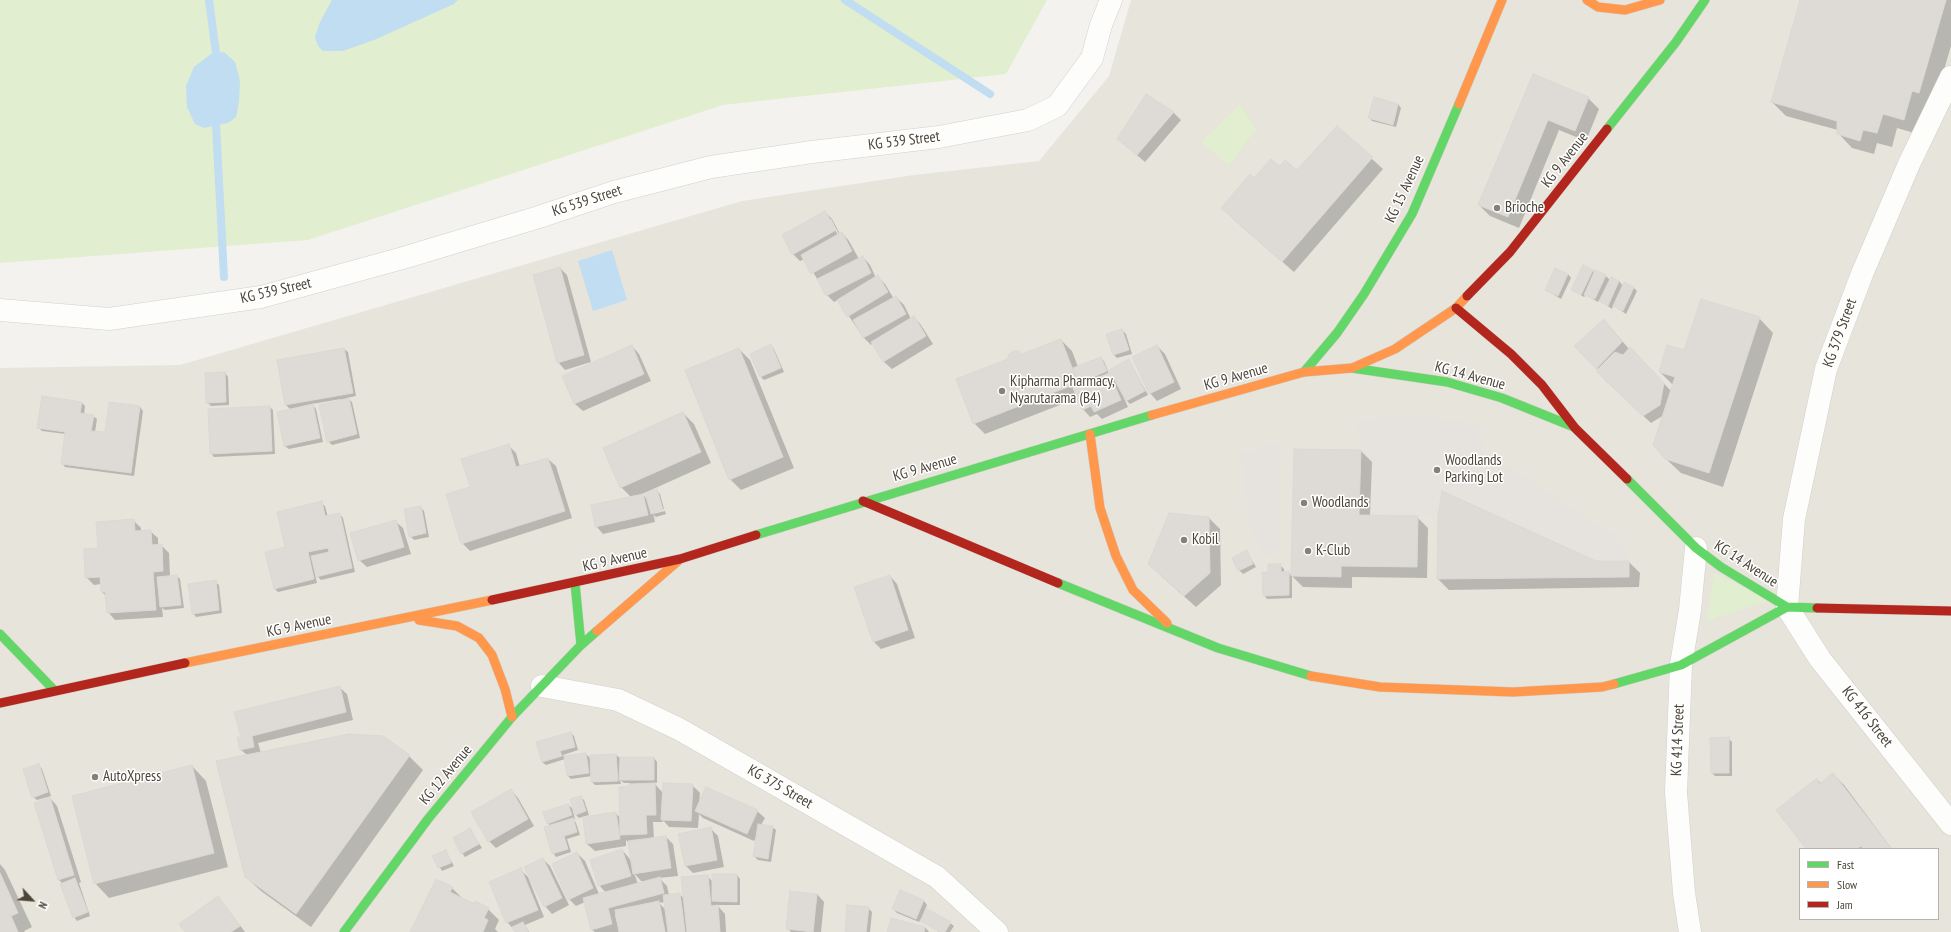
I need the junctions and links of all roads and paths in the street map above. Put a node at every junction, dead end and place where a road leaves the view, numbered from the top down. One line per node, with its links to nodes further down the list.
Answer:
1 (1111, 0): 8 (street, KG 539 Street)
2 (1502, 0): 10 (main road, KG 15 Avenue)
3 (1587, 0): 4 (main road)
4 (1660, 0)
5 (1705, 0): 7 (main road, KG 9 Avenue)
6 (1951, 77): 17 (street, KG 379 Street)
7 (1456, 308): 9 (main road, KG 9 Avenue); 11 (main road, KG 14 Avenue)
8 (0, 310)
9 (1352, 368): 10 (main road, KG 9 Avenue); 11 (main road, KG 14 Avenue)
10 (1304, 372): 12 (main road, KG 9 Avenue)
11 (1575, 428): 14 (main road, KG 14 Avenue)
12 (1090, 434): 13 (main road, KG 9 Avenue); 20 (main road)
13 (863, 501): 15 (main road, KG 9 Avenue); 20 (main road)
14 (1696, 548): 17 (main road, KG 14 Avenue); 23 (street, KG 414 Street)
15 (680, 559): 16 (main road, KG 9 Avenue); 22 (main road, KG 12 Avenue)
16 (576, 584): 19 (main road, KG 9 Avenue); 22 (main road)
17 (1787, 607): 18 (main road, KG 14 Avenue); 23 (main road); 28 (street, KG 416 Street)
18 (1951, 611)
19 (406, 618): 25 (main road, KG 9 Avenue); 27 (main road)
20 (1176, 632): 23 (main road)
21 (0, 634): 25 (main road)
22 (581, 645): 24 (main road, KG 12 Avenue)
23 (1681, 665): 31 (street, KG 414 Street)
24 (542, 686): 27 (main road, KG 12 Avenue); 30 (street, KG 375 Street)
25 (54, 690): 26 (main road, KG 9 Avenue)
26 (0, 703)
27 (512, 717): 29 (main road, KG 12 Avenue)
28 (1951, 824)
29 (344, 932)
30 (997, 932)
31 (1690, 932)

